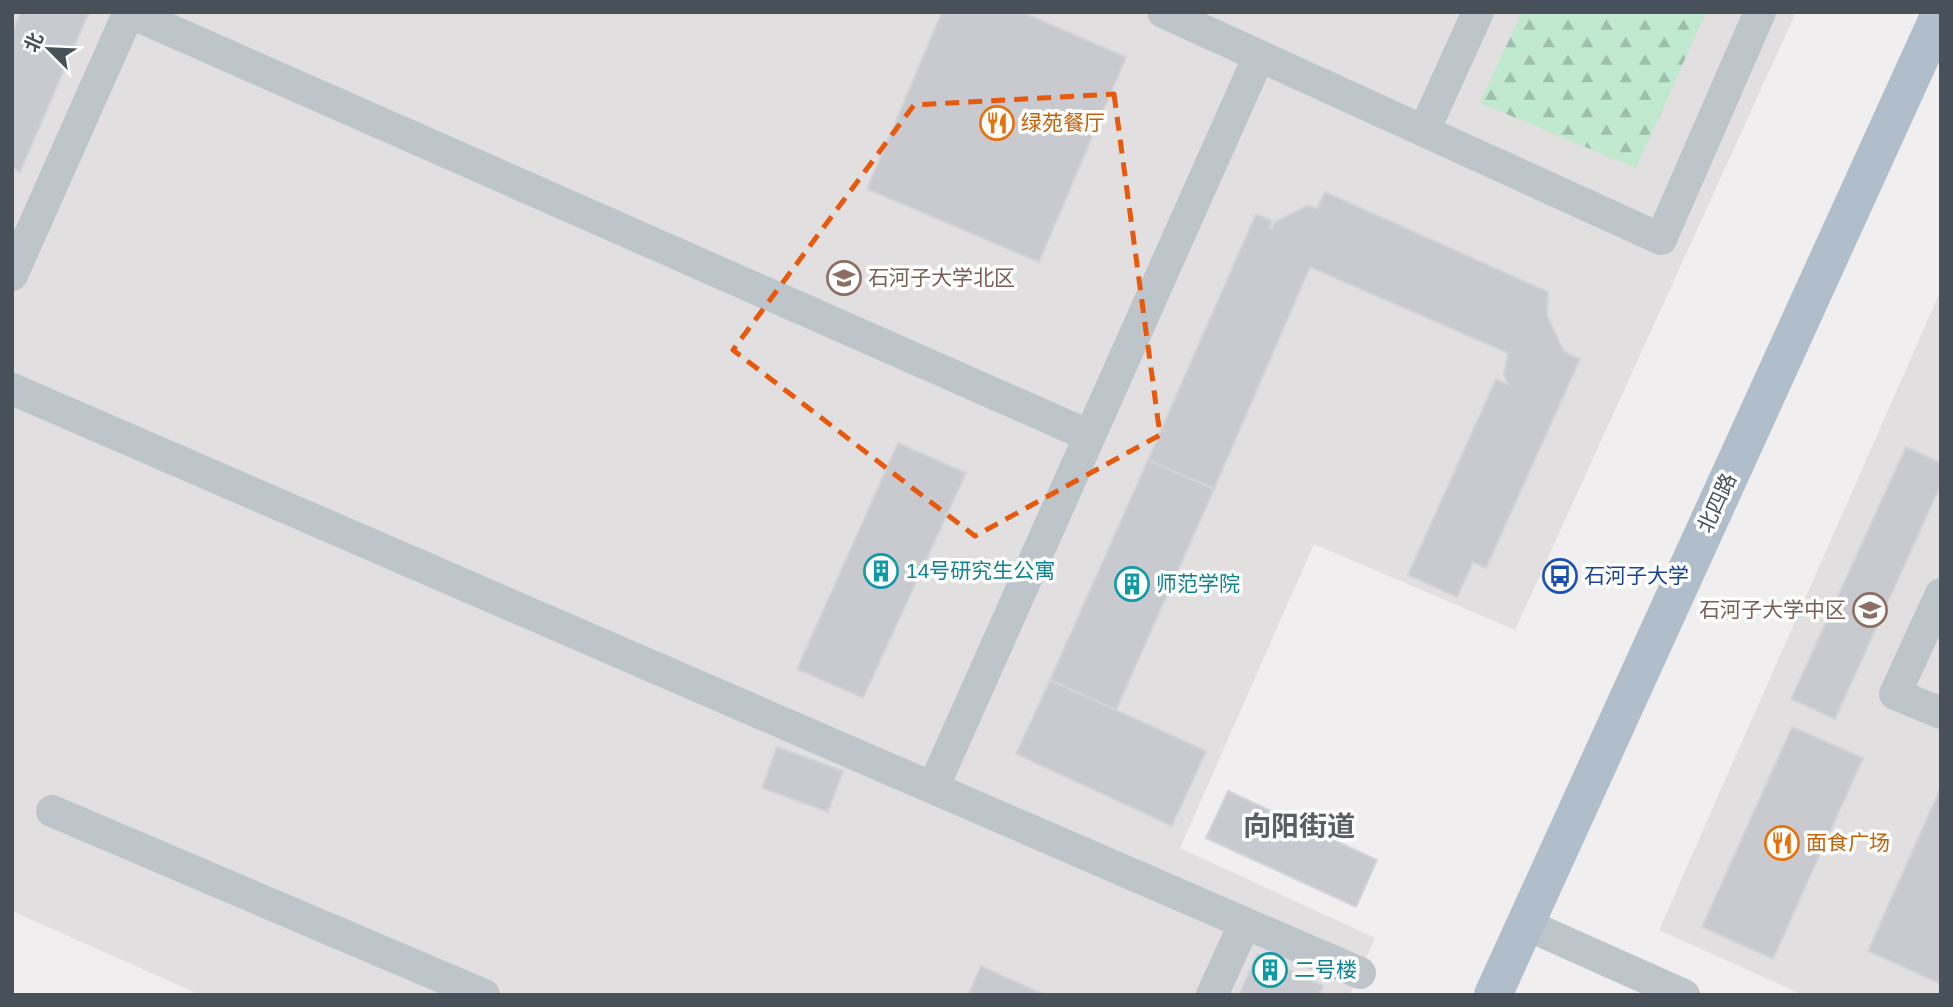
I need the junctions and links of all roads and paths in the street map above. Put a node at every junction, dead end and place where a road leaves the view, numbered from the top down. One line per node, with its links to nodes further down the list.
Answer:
1 (129, 12): 8 (street); 10 (street)
2 (1163, 12): 6 (street)
3 (1478, 12): 7 (street)
4 (1760, 12): 7 (street)
5 (1941, 12): 16 (main road, 北四路)
6 (1259, 56): 7 (street); 10 (street)
7 (1424, 131)
8 (12, 275)
9 (12, 389): 13 (street)
10 (1090, 436): 13 (street)
11 (1941, 594): 12 (street)
12 (1941, 713)
13 (933, 788): 15 (street)
14 (52, 811): 18 (street)
15 (1245, 923): 17 (street); 19 (street)
16 (1525, 924): 20 (main road, 北四路); 21 (street)
17 (1360, 973)
18 (484, 995)
19 (1212, 995)
20 (1493, 995)
21 (1684, 995)

